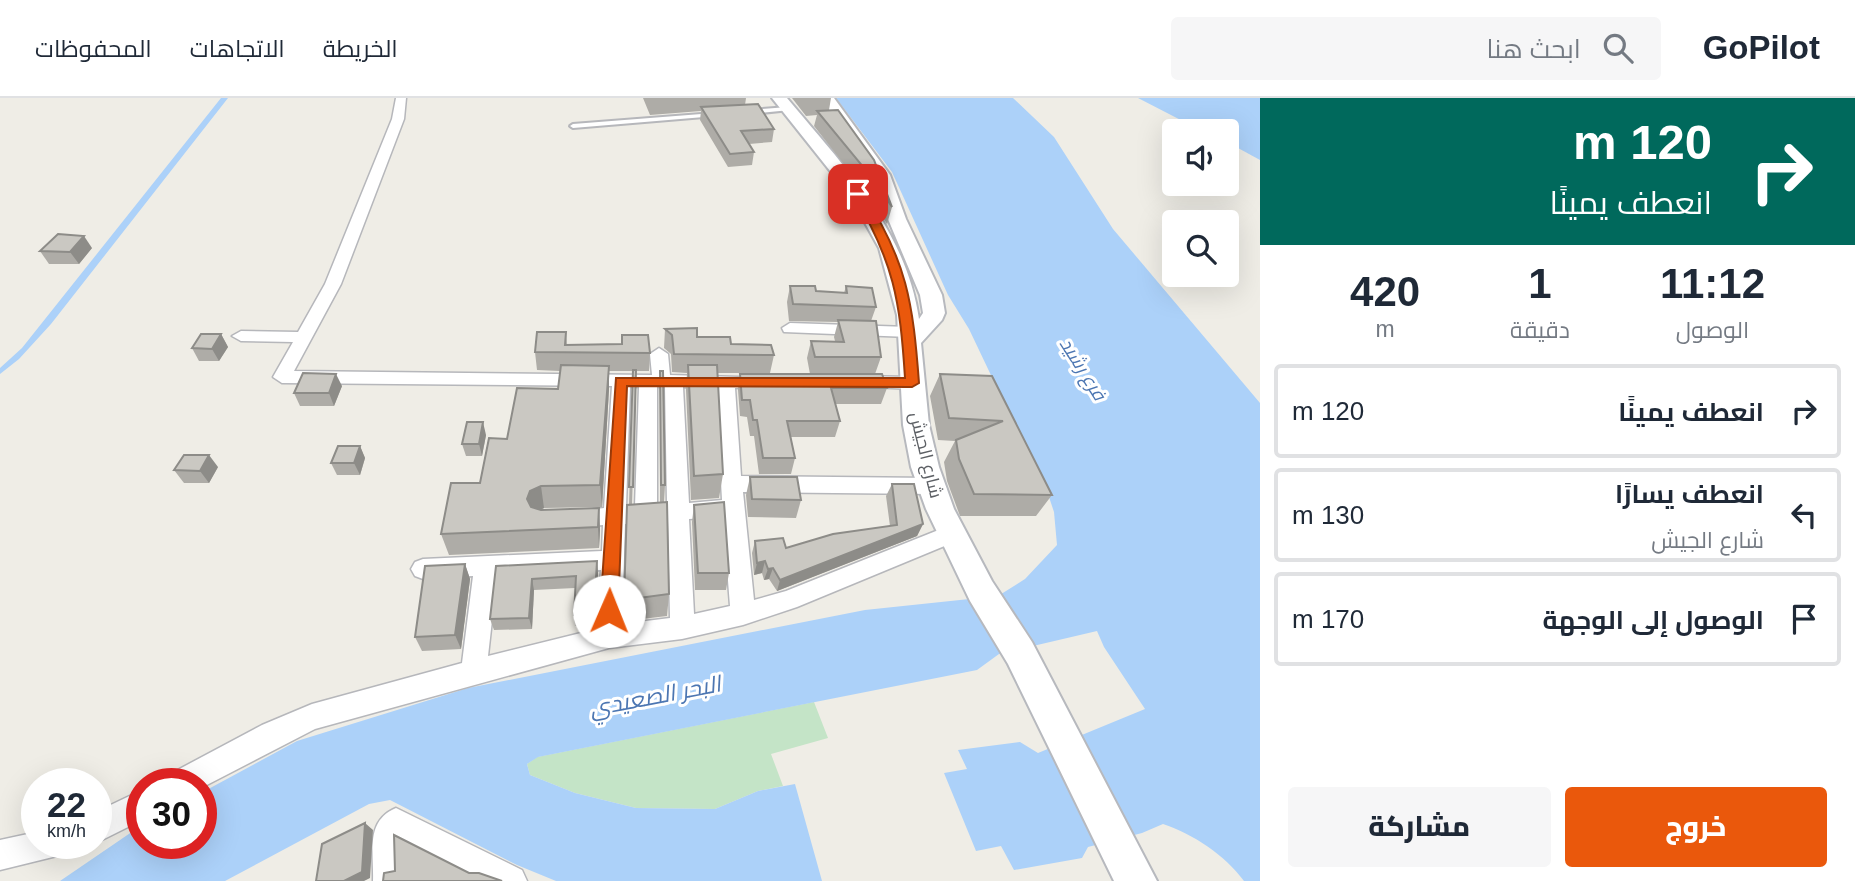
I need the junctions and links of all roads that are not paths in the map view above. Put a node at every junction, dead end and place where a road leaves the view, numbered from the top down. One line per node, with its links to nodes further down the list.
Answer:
1 (401, 98): 10 (street)
2 (827, 98): 9 (main road)
3 (744, 112): 4 (lane)
4 (794, 112): 9 (main road, شارع الجيش)
5 (718, 114): 6 (lane)
6 (573, 126)
7 (790, 328): 9 (street)
8 (241, 336): 10 (street)
9 (910, 336): 17 (main road, شارع الجيش)
10 (303, 337): 12 (street)
11 (659, 354): 13 (street)
12 (621, 381): 13 (street); 23 (street)
13 (661, 381): 14 (street); 21 (street); 22 (street)
14 (726, 382): 15 (street); 18 (street)
15 (779, 382)
16 (845, 382): 17 (street)
17 (912, 383): 19 (main road, شارع الجيش)
18 (731, 484): 19 (street); 20 (street)
19 (932, 486): 25 (main road, شارع الجيش)
20 (733, 508): 21 (street); 29 (street)
21 (676, 513): 22 (street); 30 (street)
22 (646, 516): 23 (street)
23 (613, 518): 24 (street); 26 (street)
24 (554, 520)
25 (951, 534): 29 (street); 37 (main road, شارع الجيش)
26 (610, 560): 27 (street); 31 (street)
27 (486, 567): 28 (street); 32 (street)
28 (422, 569)
29 (743, 614): 30 (street)
30 (682, 628): 31 (street)
31 (609, 637): 32 (street)
32 (474, 672): 33 (street)
33 (210, 768)
34 (21, 850): 35 (street)
35 (0, 855)
36 (475, 872): 38 (street); 39 (street)
37 (1134, 878)
38 (389, 881)
39 (511, 881)

